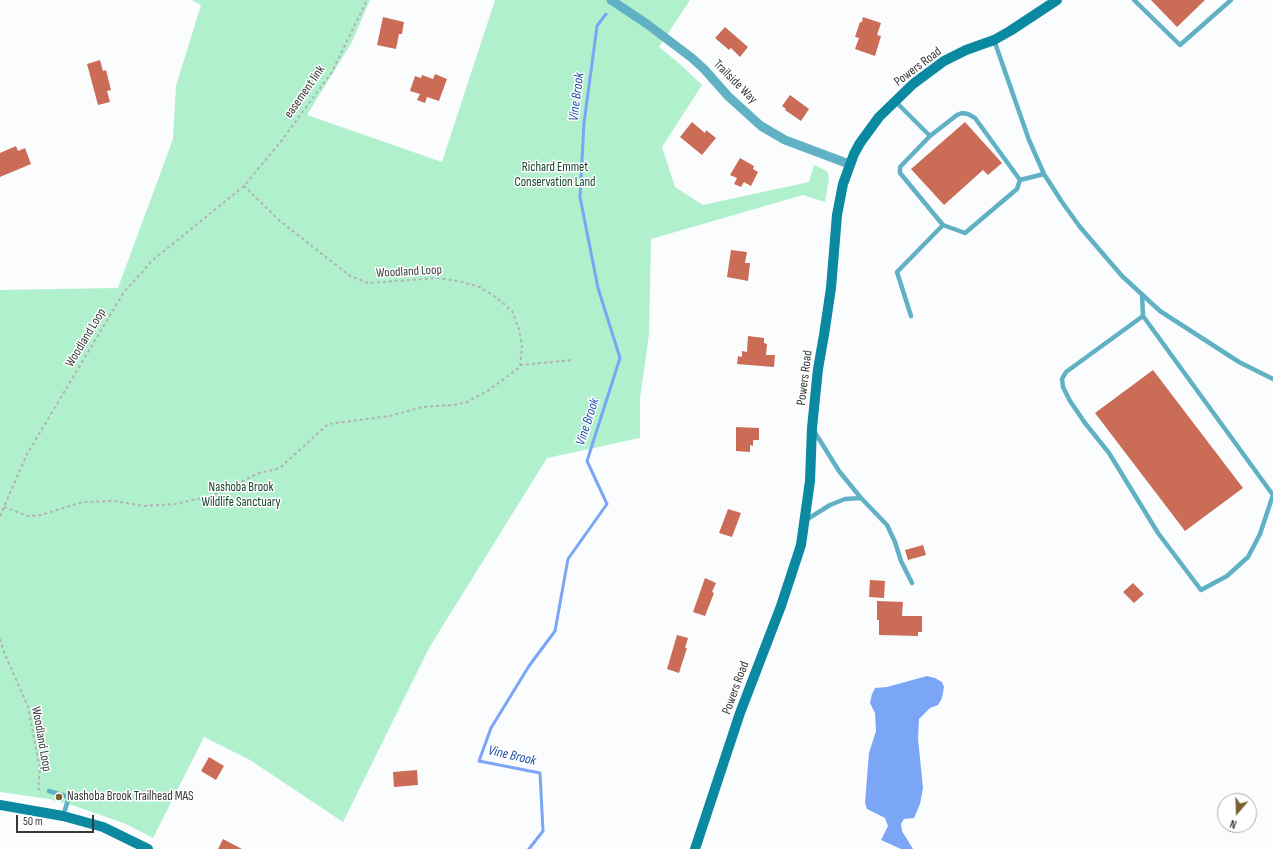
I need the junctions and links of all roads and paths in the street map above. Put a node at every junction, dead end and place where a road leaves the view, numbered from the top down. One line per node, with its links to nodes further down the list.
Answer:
1 (367, 0): 12 (path, easement link)
2 (611, 0): 9 (street, Trailside Way)
3 (1057, 0): 6 (main road, Powers Road)
4 (1134, 0): 5 (lane)
5 (1231, 0)
6 (994, 40): 7 (main road, Powers Road); 10 (lane)
7 (895, 102): 8 (lane); 9 (main road, Powers Road)
8 (930, 136): 11 (lane); 13 (lane)
9 (849, 164): 20 (main road, Powers Road)
10 (1044, 174): 11 (lane); 14 (lane)
11 (1020, 180): 13 (lane)
12 (244, 186): 18 (path, Woodland Loop); 22 (path, Woodland Loop)
13 (943, 225): 15 (lane)
14 (1142, 295): 16 (lane); 19 (lane)
15 (911, 316)
16 (1143, 316): 16 (lane)
17 (573, 360): 18 (path)
18 (520, 365): 22 (path)
19 (1273, 379)
20 (812, 428): 21 (lane); 24 (main road, Powers Road)
21 (861, 498): 24 (lane); 25 (lane)
22 (4, 506): 23 (path, Woodland Loop)
23 (0, 516)
24 (805, 521): 31 (main road, Powers Road)
25 (912, 583)
26 (0, 639): 27 (path, Woodland Loop)
27 (49, 792): 29 (lane)
28 (0, 805): 29 (main road)
29 (63, 816): 30 (main road)
30 (148, 849)
31 (695, 849)

